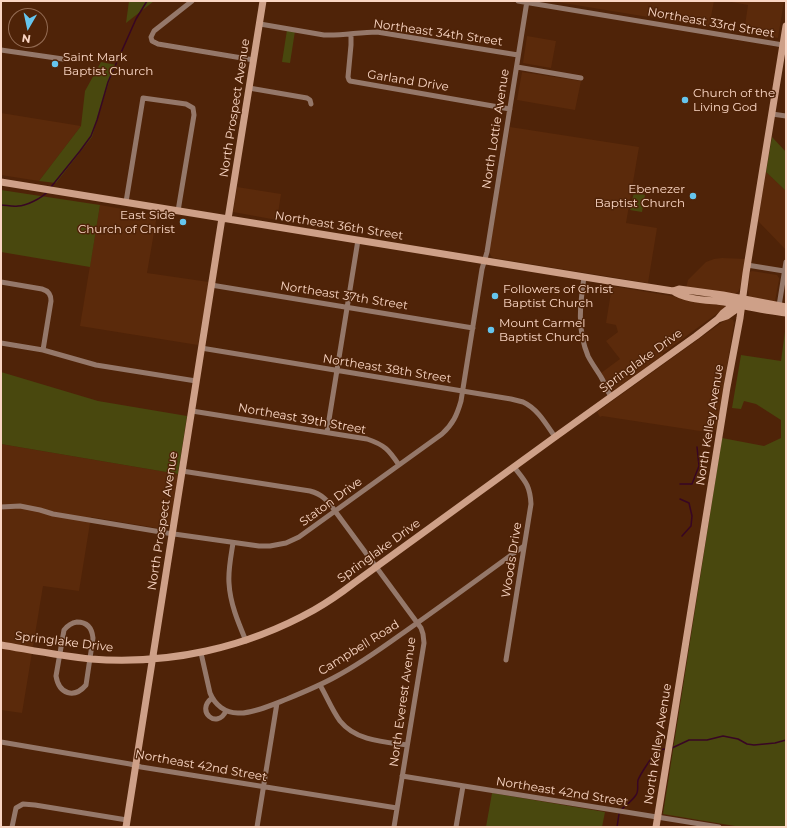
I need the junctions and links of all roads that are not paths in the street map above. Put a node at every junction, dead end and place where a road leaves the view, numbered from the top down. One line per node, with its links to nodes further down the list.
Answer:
1 (192, 1): 12 (street)
2 (263, 1): 5 (street, North Prospect Avenue)
3 (518, 1): 4 (street, Northeast 33rd Street)
4 (527, 2): 8 (street, Northeast 33rd Street); 10 (street, North Lottie Avenue)
5 (260, 24): 7 (street, Northeast 34th Street); 12 (street, North Prospect Avenue)
6 (786, 26): 8 (street, North Kelley Avenue)
7 (351, 34): 10 (street, Northeast 34th Street); 18 (street, Garland Drive)
8 (783, 45): 13 (street, North Kelley Avenue)
9 (1, 50): 11 (street)
10 (518, 55): 14 (street, North Lottie Avenue)
11 (63, 59)
12 (254, 60): 16 (street, North Prospect Avenue)
13 (783, 66): 19 (street, North Kelley Avenue)
14 (516, 67): 15 (street); 18 (street, North Lottie Avenue)
15 (581, 78)
16 (249, 88): 17 (street); 24 (street, North Prospect Avenue)
17 (311, 104)
18 (510, 109): 26 (street, North Lottie Avenue)
19 (772, 114): 20 (street); 28 (street, North Kelley Avenue)
20 (786, 116)
21 (1, 182): 22 (street, Northeast 36th Street)
22 (126, 202): 23 (street, Northeast 36th Street); 23 (street)
23 (178, 211): 24 (street, Northeast 36th Street)
24 (225, 218): 25 (street, Northeast 36th Street); 32 (street, North Prospect Avenue)
25 (358, 240): 26 (street, Northeast 36th Street); 34 (street)
26 (484, 260): 30 (street, Northeast 36th Street); 39 (street, Staton Drive)
27 (786, 262): 29 (street)
28 (747, 265): 29 (street); 33 (street, North Kelley Avenue)
29 (784, 271): 35 (street)
30 (584, 277): 33 (street, Northeast 36th Street); 46 (street)
31 (1, 282): 42 (street)
32 (211, 285): 34 (street, Northeast 37th Street); 41 (street, North Prospect Avenue)
33 (739, 303): 35 (street, Northeast 36th Street); 36 (street, Springlake Drive); 37 (street, Springlake Drive); 38 (street, North Kelley Avenue)
34 (347, 307): 39 (street, Northeast 37th Street); 43 (street)
35 (782, 310)
36 (728, 316): 37 (street, Springlake Drive); 38 (street)
37 (718, 319): 46 (street, Springlake Drive)
38 (738, 326): 78 (street, North Kelley Avenue)
39 (473, 328): 45 (street, Staton Drive)
40 (1, 343): 42 (street)
41 (201, 348): 43 (street, Northeast 38th Street); 44 (street, North Prospect Avenue)
42 (43, 350): 44 (street)
43 (337, 370): 45 (street, Northeast 38th Street); 48 (street)
44 (196, 381): 47 (street, North Prospect Avenue)
45 (463, 391): 49 (street, Northeast 38th Street); 50 (street, Staton Drive)
46 (611, 396): 49 (street, Springlake Drive)
47 (192, 410): 48 (street, Northeast 39th Street); 52 (street, North Prospect Avenue)
48 (327, 432): 50 (street, Northeast 39th Street)
49 (555, 437): 51 (street, Springlake Drive)
50 (399, 465): 54 (street, Staton Drive)
51 (514, 467): 57 (street, Woods Drive); 58 (street, Springlake Drive)
52 (182, 471): 54 (street, North Everest Avenue); 55 (street, North Prospect Avenue)
53 (1, 507): 55 (street, Staton Drive)
54 (336, 511): 56 (street, Staton Drive); 58 (street, North Everest Avenue)
55 (172, 533): 56 (street, Staton Drive); 65 (street, North Prospect Avenue)
56 (233, 543): 60 (street)
57 (524, 546): 59 (street, Campbell Road); 66 (street, Woods Drive)
58 (376, 567): 59 (street, North Everest Avenue); 60 (street, Springlake Drive)
59 (417, 623): 67 (street, Campbell Road); 72 (street, North Everest Avenue)
60 (246, 641): 62 (street, Springlake Drive)
61 (1, 645): 63 (street, Springlake Drive)
62 (201, 653): 65 (street, Springlake Drive); 68 (street)
63 (60, 655): 64 (street, Springlake Drive); 64 (street); 64 (street)
64 (90, 659): 65 (street, Springlake Drive)
65 (152, 659): 73 (street, North Prospect Avenue)
66 (506, 660)
67 (320, 685): 69 (street, Campbell Road); 72 (street)
68 (212, 698): 70 (street); 70 (street)
69 (277, 704): 70 (street, Campbell Road); 76 (street)
70 (226, 711)
71 (1, 742): 73 (street, Northeast 42nd Street)
72 (407, 746): 74 (street, North Everest Avenue)
73 (136, 765): 76 (street, Northeast 42nd Street); 79 (street, North Prospect Avenue)
74 (402, 776): 75 (street, Northeast 42nd Street); 77 (street, North Everest Avenue)
75 (463, 786): 78 (street, Northeast 42nd Street); 83 (street)
76 (264, 787): 77 (street, Northeast 42nd Street); 81 (street)
77 (397, 808): 82 (street, North Everest Avenue)
78 (657, 817): 84 (street, North Kelley Avenue); 85 (street, Northeast 42nd Street)
79 (126, 824): 80 (street)
80 (12, 827)
81 (258, 827)
82 (394, 827)
83 (456, 827)
84 (656, 827)
85 (719, 827)

